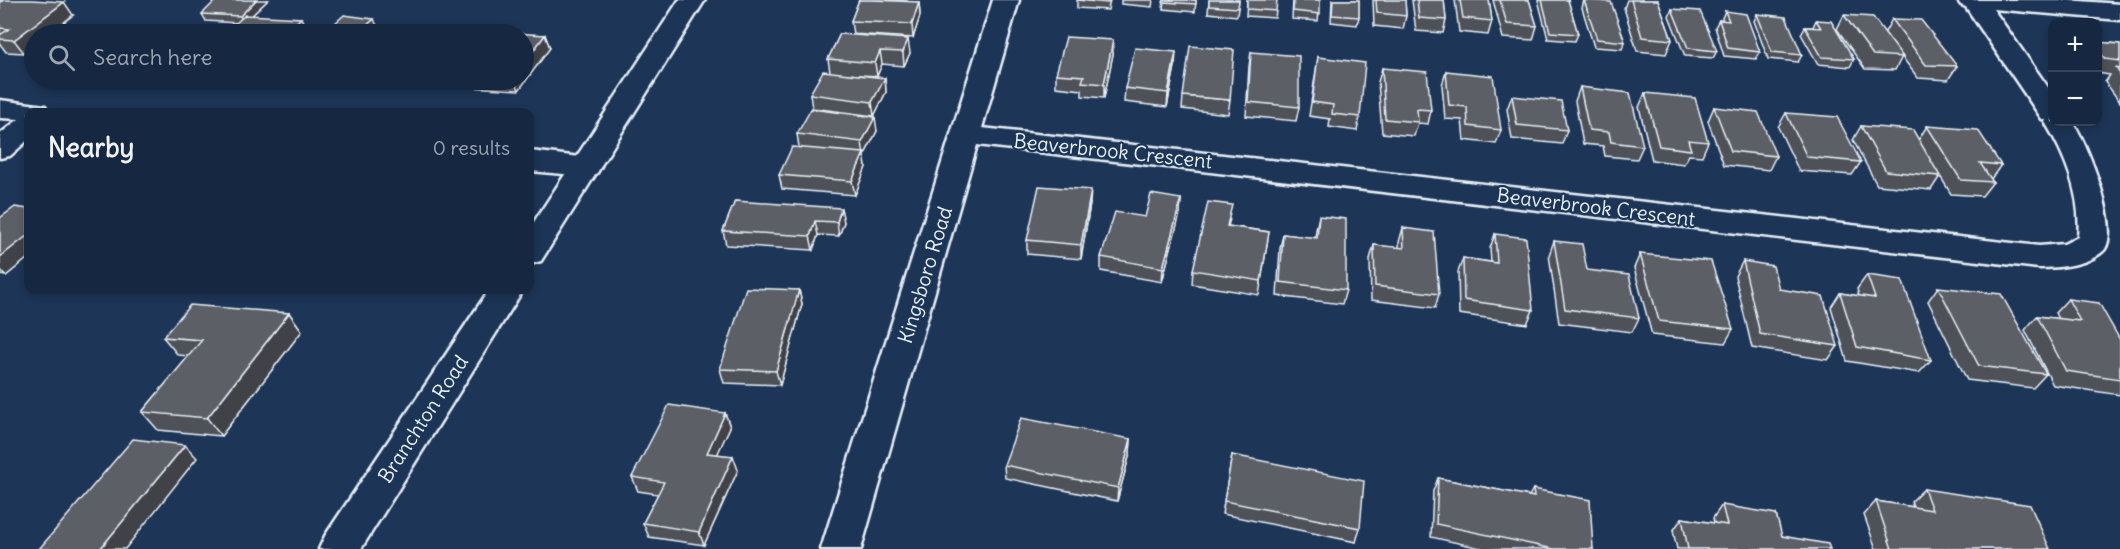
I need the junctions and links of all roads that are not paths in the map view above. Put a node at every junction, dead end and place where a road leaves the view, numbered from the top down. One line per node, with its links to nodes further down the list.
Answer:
1 (692, 0): 13 (street)
2 (1006, 0): 10 (street, Kingsboro Road)
3 (1972, 0): 4 (street); 5 (street)
4 (2120, 12)
5 (2048, 107)
6 (0, 109): 7 (street)
7 (24, 111)
8 (2061, 126): 10 (street, Beaverbrook Crescent)
9 (24, 129): 11 (street)
10 (967, 135): 17 (street, Kingsboro Road)
11 (0, 149)
12 (534, 161): 13 (street)
13 (586, 166): 14 (street)
14 (534, 247)
15 (503, 294): 16 (street, Branchton Road)
16 (339, 549)
17 (841, 549)

